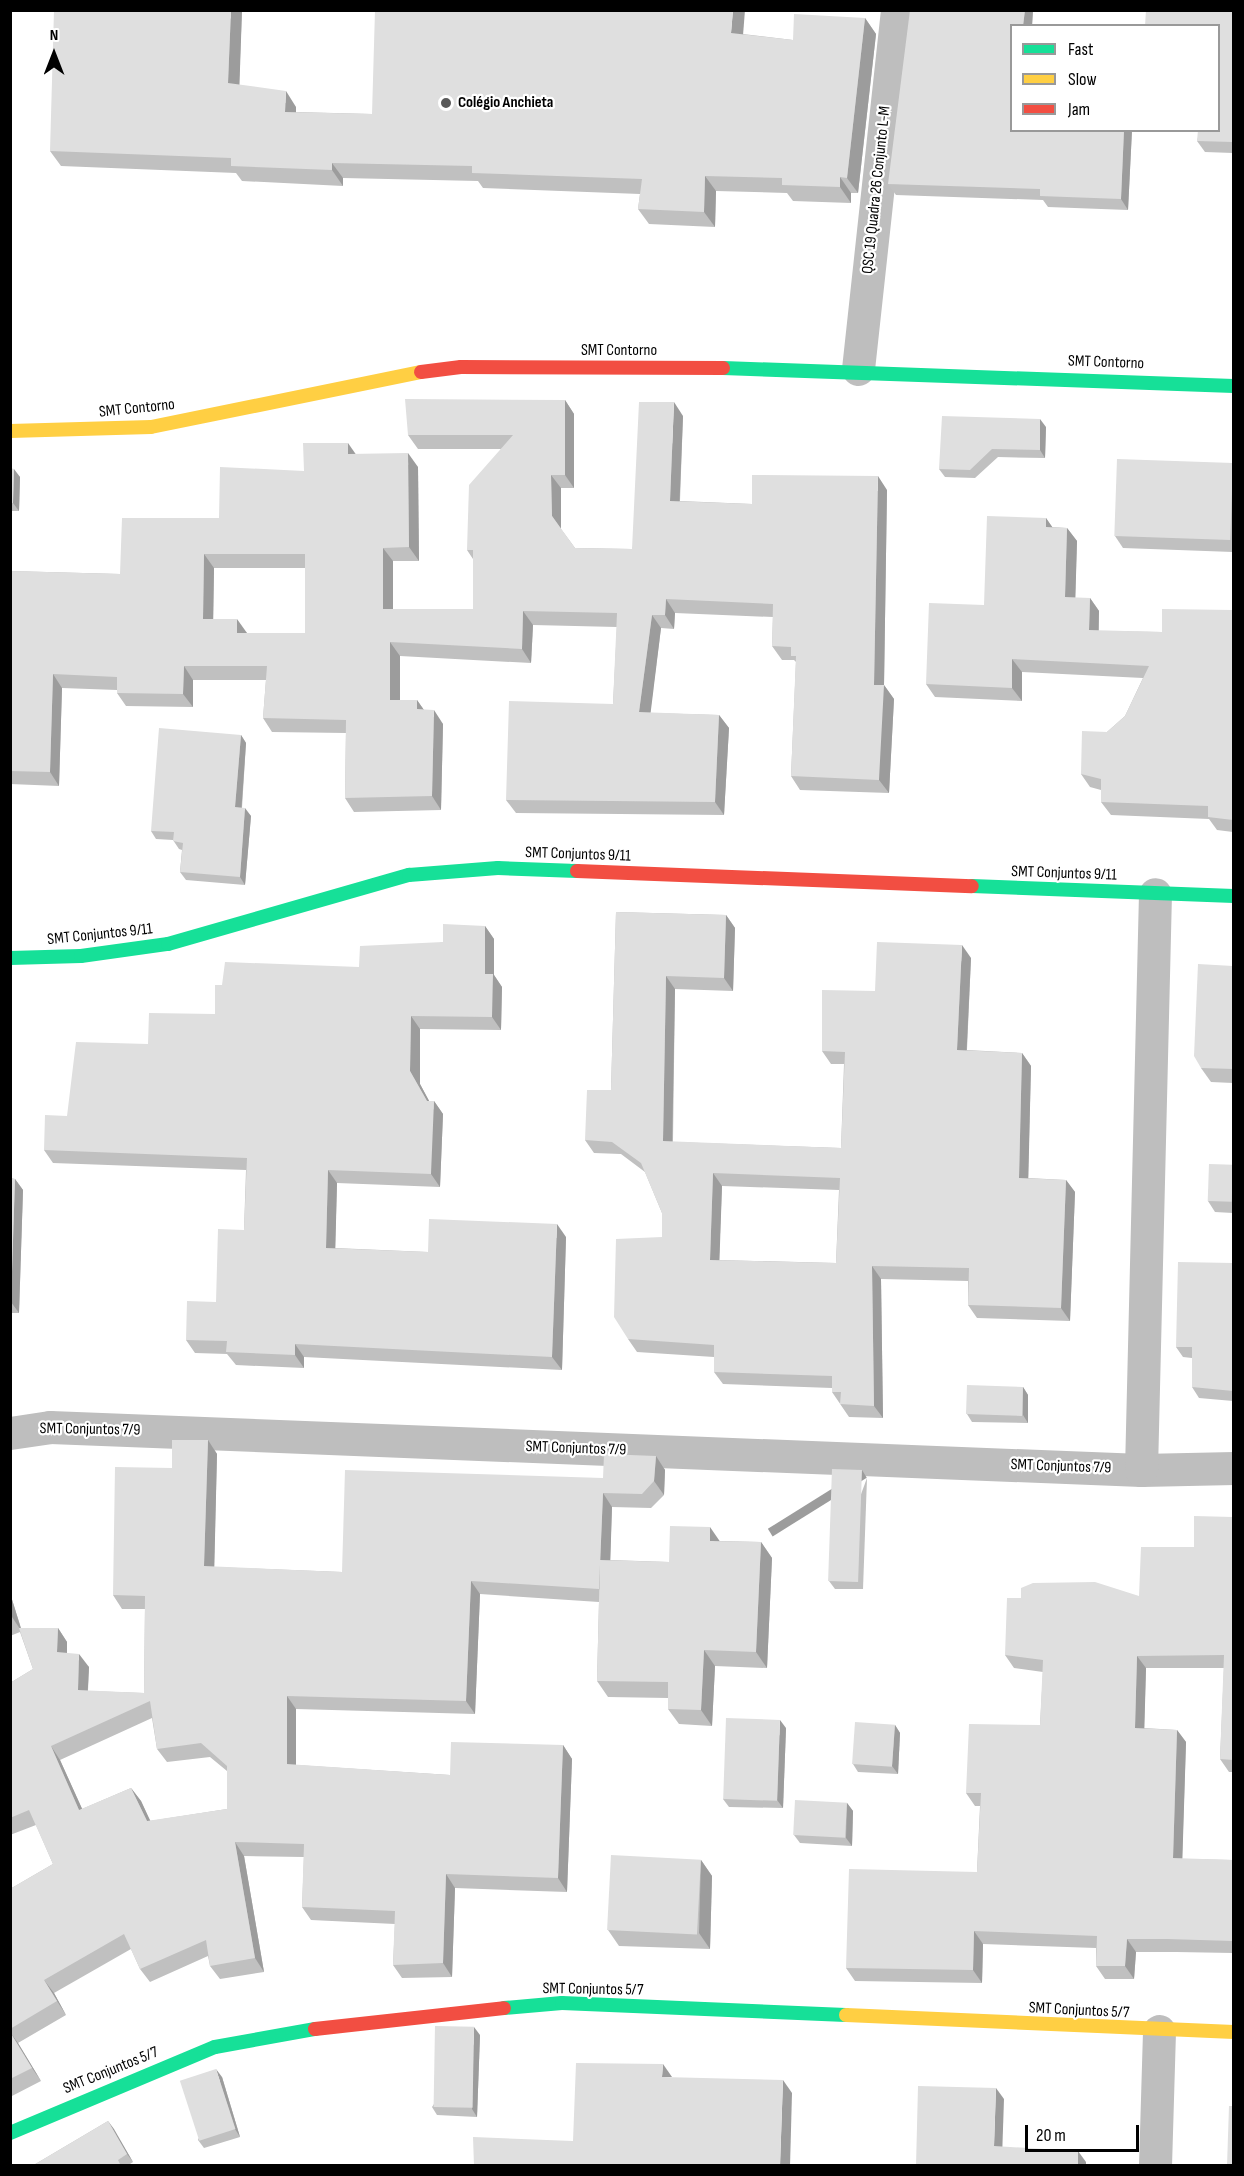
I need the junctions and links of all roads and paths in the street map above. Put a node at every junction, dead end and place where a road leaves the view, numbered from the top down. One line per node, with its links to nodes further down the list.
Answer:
1 (897, 10): 2 (street, QSC 19 Quadra 26 Conjunto L-M)
2 (858, 369): 3 (street, SMT Contorno); 4 (street, SMT Contorno)
3 (1233, 386)
4 (10, 431)
5 (1155, 894): 6 (street, SMT Conjuntos 9/11); 7 (street, SMT Conjuntos 9/11); 10 (street)
6 (1233, 896)
7 (10, 958)
8 (10, 1433): 10 (street, SMT Conjuntos 7/9)
9 (1233, 1468): 10 (street, SMT Conjuntos 7/9)
10 (1141, 1470)
11 (1159, 2031): 12 (street, SMT Conjuntos 5/7); 13 (street, SMT Conjuntos 5/7); 14 (street)
12 (1233, 2032)
13 (10, 2133)
14 (1155, 2166)

